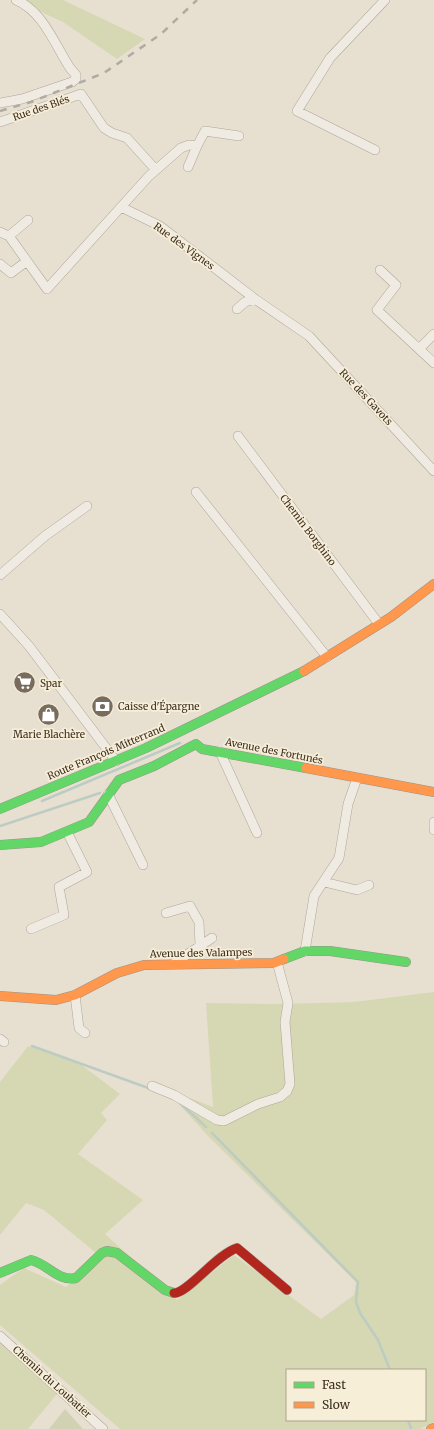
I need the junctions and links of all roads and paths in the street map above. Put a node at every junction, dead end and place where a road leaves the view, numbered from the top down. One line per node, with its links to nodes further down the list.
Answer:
1 (16, 0): 3 (street)
2 (385, 0): 9 (street)
3 (14, 101): 4 (street); 5 (street)
4 (0, 103)
5 (18, 117): 6 (street, Rue des Blés); 11 (street, Rue des Blés)
6 (0, 122)
7 (239, 136): 8 (street)
8 (197, 146): 10 (street); 11 (street)
9 (375, 150)
10 (188, 167)
11 (156, 170): 12 (street)
12 (122, 207): 16 (street); 19 (street, Rue des Vignes)
13 (28, 220): 15 (street)
14 (0, 232): 15 (street)
15 (10, 236): 16 (street)
16 (27, 261): 17 (street)
17 (0, 264)
18 (380, 270): 23 (street)
19 (256, 300): 20 (street); 21 (street, Rue des Vignes)
20 (237, 309)
21 (295, 326): 26 (street, Rue des Gavots)
22 (434, 334): 23 (street)
23 (419, 349): 24 (street)
24 (434, 363)
25 (238, 436): 32 (street, Chemin Borghino)
26 (434, 472)
27 (196, 492): 33 (street)
28 (87, 506): 29 (street)
29 (0, 575)
30 (434, 584): 32 (street, Route François Mitterrand)
31 (0, 614): 35 (street)
32 (379, 624): 33 (street, Route François Mitterrand)
33 (327, 657): 35 (street, Route François Mitterrand)
34 (220, 752): 36 (street, Avenue des Fortunés); 38 (street, Avenue des Fortunés); 43 (street)
35 (116, 760): 39 (street, Route François Mitterrand)
36 (356, 778): 37 (street, Avenue des Fortunés); 46 (street)
37 (433, 791)
38 (108, 794): 42 (street); 45 (street)
39 (0, 809)
40 (434, 822): 41 (street)
41 (434, 830)
42 (67, 832): 44 (street); 49 (street)
43 (257, 833)
44 (0, 846)
45 (143, 865)
46 (324, 882): 47 (street); 52 (street)
47 (369, 885)
48 (166, 913): 51 (street)
49 (30, 928)
50 (212, 938): 51 (street)
51 (200, 946): 55 (street)
52 (305, 951): 53 (street, Avenue des Valampes); 54 (street, Avenue des Valampes)
53 (277, 962): 55 (street, Avenue des Valampes); 59 (street)
54 (406, 962)
55 (173, 964): 56 (street, Avenue des Valampes)
56 (75, 995): 57 (street, Avenue des Valampes); 58 (street)
57 (0, 996)
58 (85, 1033)
59 (152, 1086)
60 (0, 1273): 61 (street)
61 (287, 1290)
62 (0, 1336): 63 (street, Chemin du Loubatier)
63 (103, 1429)

